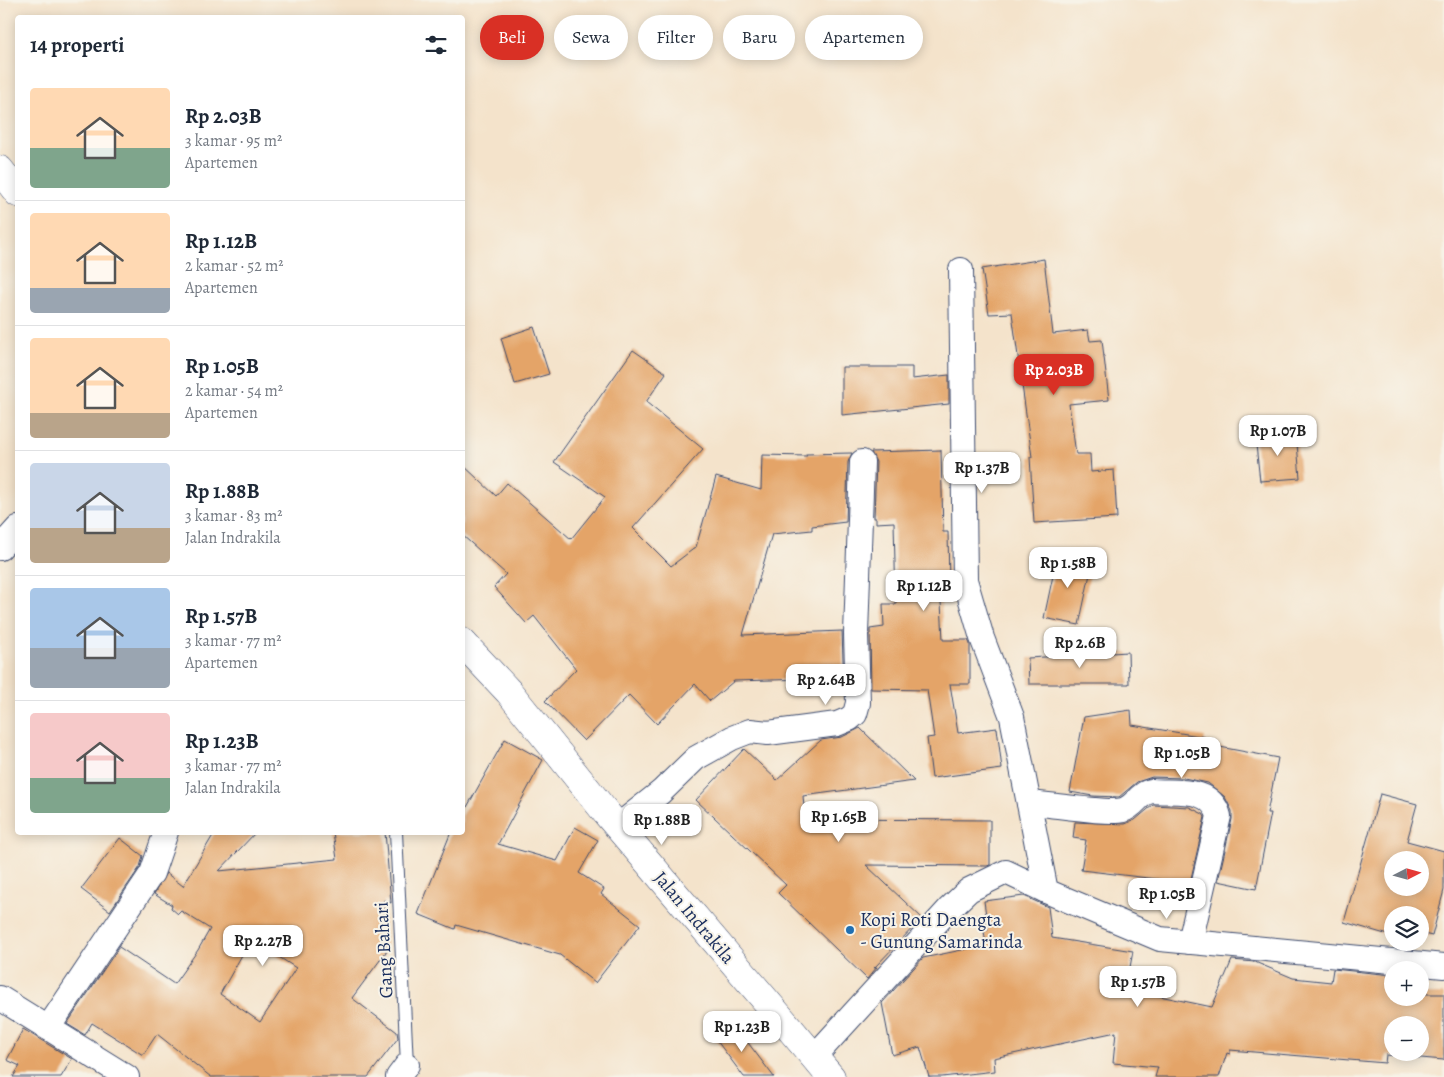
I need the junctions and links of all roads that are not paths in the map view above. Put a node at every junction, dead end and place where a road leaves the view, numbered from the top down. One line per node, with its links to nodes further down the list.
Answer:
1 (0, 170): 2 (street)
2 (15, 189)
3 (961, 270): 8 (street)
4 (862, 462): 9 (street)
5 (15, 531): 6 (street)
6 (0, 548)
7 (465, 645): 9 (street, Jalan Indrakila)
8 (1029, 802): 12 (street); 13 (street)
9 (618, 826): 17 (street, Jalan Indrakila)
10 (165, 835): 16 (street)
11 (396, 835): 18 (lane, Gang Bahari)
12 (1046, 891): 13 (street); 17 (street)
13 (1190, 942): 14 (street)
14 (1444, 966)
15 (0, 998): 16 (street)
16 (48, 1028): 19 (street)
17 (814, 1057): 20 (street, Jalan Indrakila)
18 (405, 1073)
19 (127, 1077)
20 (831, 1077)

